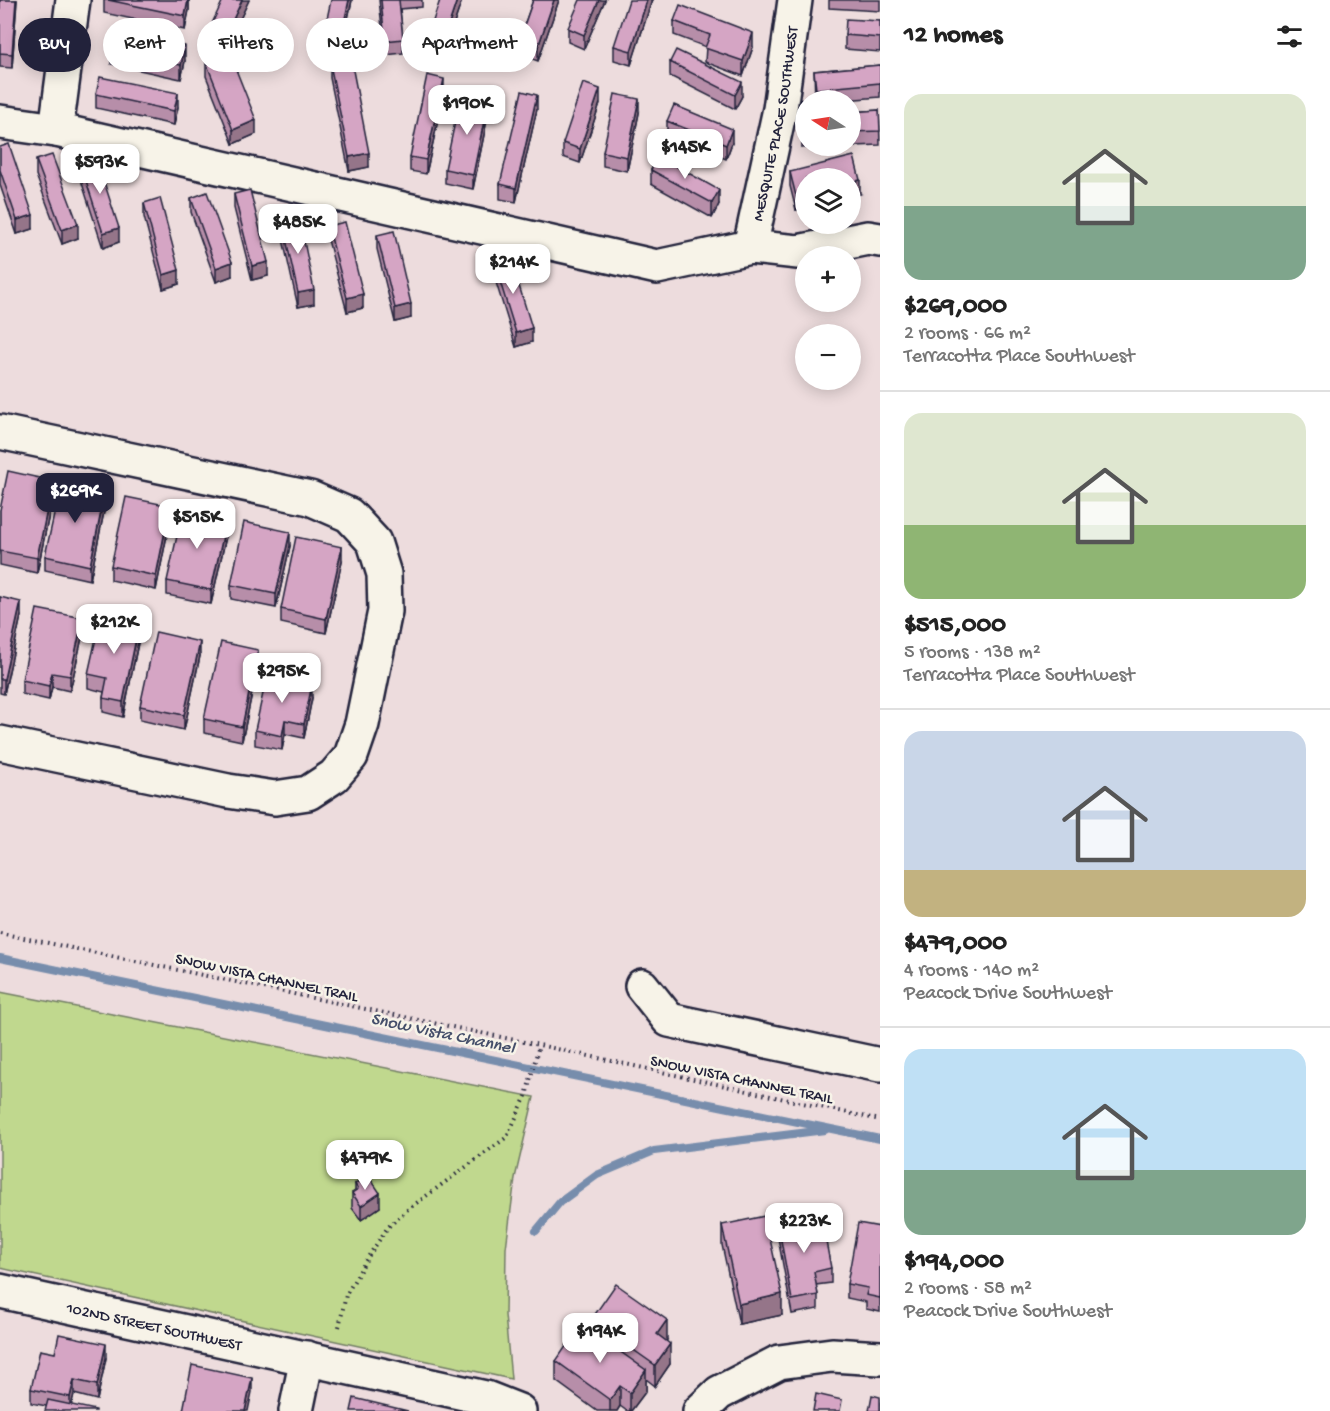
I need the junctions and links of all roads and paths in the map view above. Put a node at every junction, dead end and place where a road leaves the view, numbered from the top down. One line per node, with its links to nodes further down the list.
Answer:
1 (73, 0): 4 (street)
2 (795, 0): 6 (street, MESQUITE PLACE SOUTHWEST)
3 (0, 122): 4 (street)
4 (56, 129): 6 (street)
5 (880, 240): 6 (street)
6 (750, 247)
7 (0, 432): 8 (street)
8 (0, 743)
9 (0, 933): 11 (path, SNOW VISTA CHANNEL TRAIL)
10 (642, 986): 12 (street)
11 (539, 1045): 13 (path, SNOW VISTA CHANNEL TRAIL); 15 (path)
12 (880, 1065)
13 (880, 1120)
14 (2, 1299): 16 (street, 102ND STREET SOUTHWEST)
15 (339, 1327)
16 (307, 1358): 18 (street, 102ND STREET SOUTHWEST); 19 (street)
17 (880, 1358): 21 (street)
18 (485, 1405): 20 (street, 102ND STREET SOUTHWEST)
19 (296, 1411)
20 (519, 1411)
21 (700, 1411)

